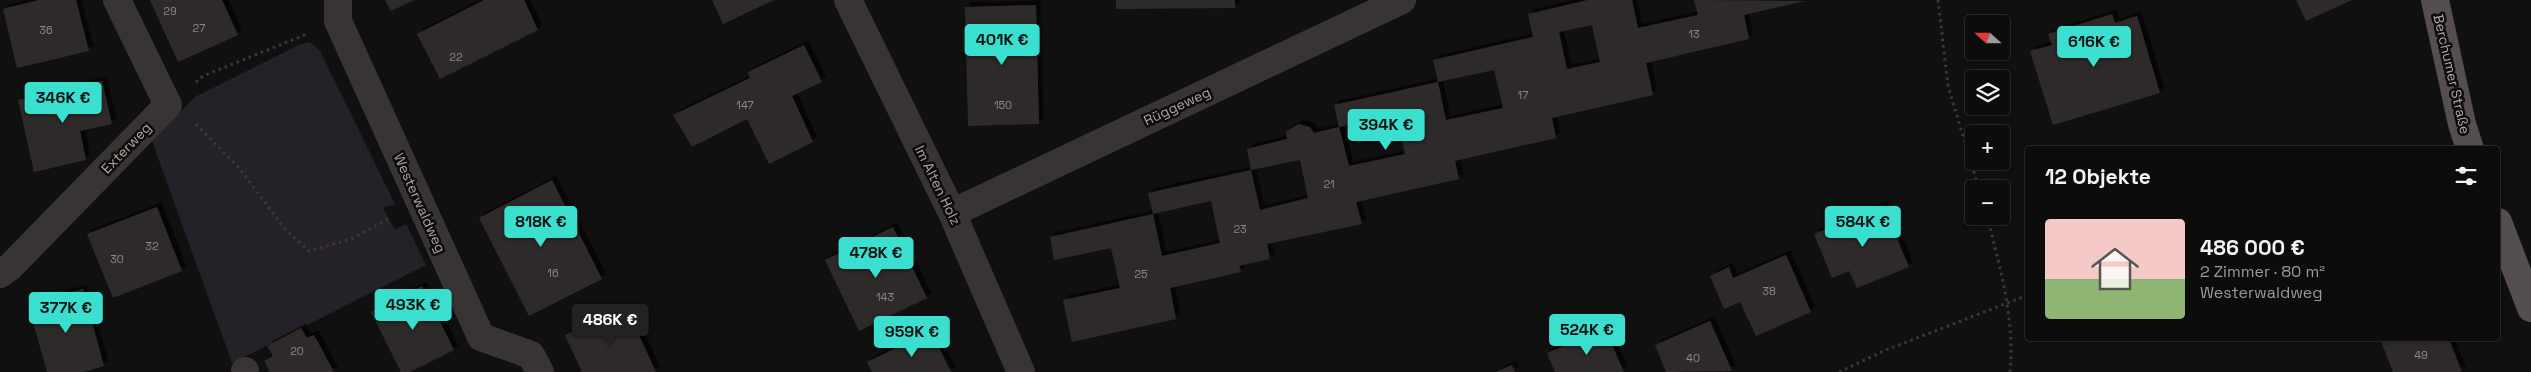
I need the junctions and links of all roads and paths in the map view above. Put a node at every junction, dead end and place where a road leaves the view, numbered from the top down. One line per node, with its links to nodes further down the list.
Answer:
1 (116, 0): 7 (street)
2 (848, 0): 11 (street, Im Alten Holz)
3 (1402, 0): 11 (street, Rüggeweg)
4 (1938, 0): 9 (path)
5 (2435, 0): 8 (main road, Berchumer Straße)
6 (338, 11): 7 (path); 10 (street, Westerwaldweg)
7 (171, 102): 10 (path); 14 (street, Exterweg)
8 (2469, 146)
9 (1976, 180)
10 (423, 209): 18 (street, Westerwaldweg)
11 (952, 213): 19 (street, Im Alten Holz)
12 (1990, 225): 16 (path)
13 (2500, 227): 17 (main road)
14 (0, 274)
15 (2025, 295): 16 (path)
16 (2008, 303): 20 (path); 21 (path)
17 (2531, 308)
18 (540, 372)
19 (1021, 372)
20 (1839, 372)
21 (2010, 372)

